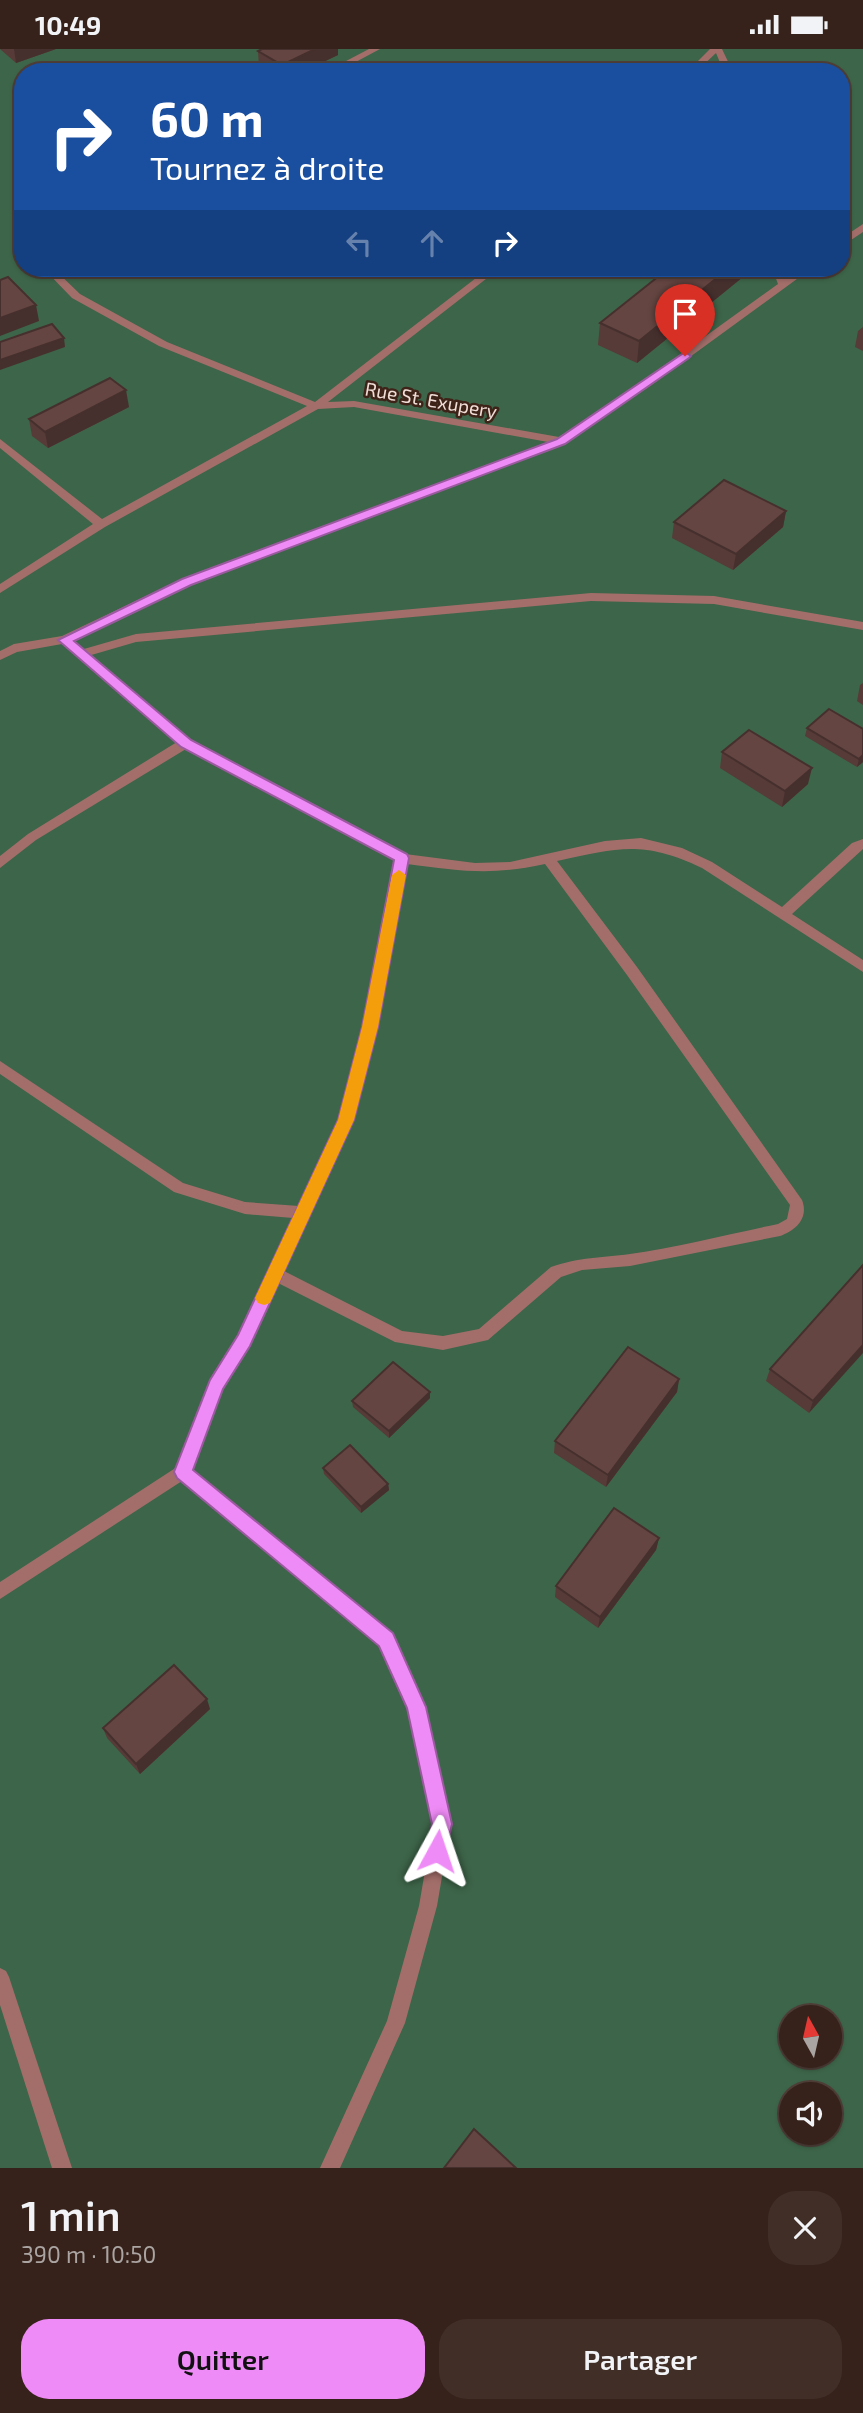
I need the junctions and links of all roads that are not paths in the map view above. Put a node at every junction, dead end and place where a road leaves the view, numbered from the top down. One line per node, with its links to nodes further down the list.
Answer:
1 (376, 49): 3 (street)
2 (716, 49): 4 (street)
3 (347, 63)
4 (701, 63)
5 (57, 277): 10 (street)
6 (483, 277): 10 (street)
7 (780, 277): 9 (street)
8 (794, 277): 9 (street)
9 (783, 285): 11 (street)
10 (316, 406): 11 (street, Rue St. Exupery); 13 (street, Rue St. Exupery)
11 (561, 441): 16 (street)
12 (0, 442): 13 (street)
13 (102, 524): 14 (street, Rue St. Exupery)
14 (0, 589)
15 (863, 626): 17 (street)
16 (64, 640): 17 (street); 18 (street)
17 (81, 654): 19 (street)
18 (0, 656)
19 (186, 743): 21 (street); 23 (street)
20 (863, 844): 24 (street)
21 (402, 858): 22 (street); 27 (street)
22 (547, 858): 24 (street); 28 (street)
23 (0, 863)
24 (784, 913): 25 (street)
25 (863, 967)
26 (0, 1067): 27 (street)
27 (304, 1213): 28 (street)
28 (275, 1274): 29 (street)
29 (183, 1472): 30 (street); 33 (street)
30 (0, 1591)
31 (0, 1977): 32 (street)
32 (62, 2168)
33 (330, 2168)

